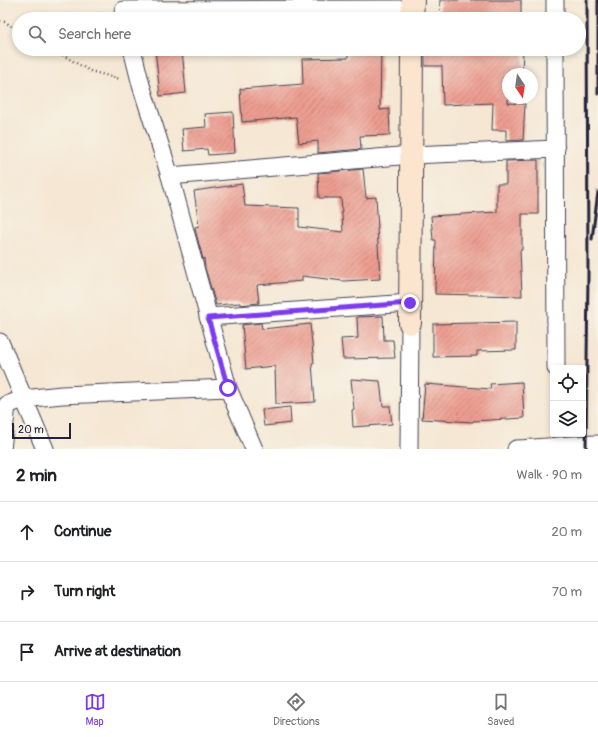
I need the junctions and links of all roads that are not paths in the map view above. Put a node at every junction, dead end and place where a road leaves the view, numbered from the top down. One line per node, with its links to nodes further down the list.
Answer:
1 (555, 0): 4 (street)
2 (412, 9): 3 (street)
3 (123, 10)
4 (555, 12)
5 (134, 56): 10 (street)
6 (412, 56): 9 (street)
7 (555, 56): 8 (street)
8 (556, 149): 9 (street); 14 (street)
9 (411, 156): 10 (street); 11 (street)
10 (170, 176): 12 (street)
11 (410, 313): 12 (street); 22 (street)
12 (208, 318): 15 (street)
13 (0, 342): 16 (street)
14 (556, 365)
15 (228, 388): 16 (street); 21 (street)
16 (23, 399): 19 (street); 20 (street)
17 (556, 443): 18 (street); 23 (street)
18 (598, 444)
19 (2, 449)
20 (45, 449)
21 (254, 449)
22 (410, 449)
23 (516, 449)

